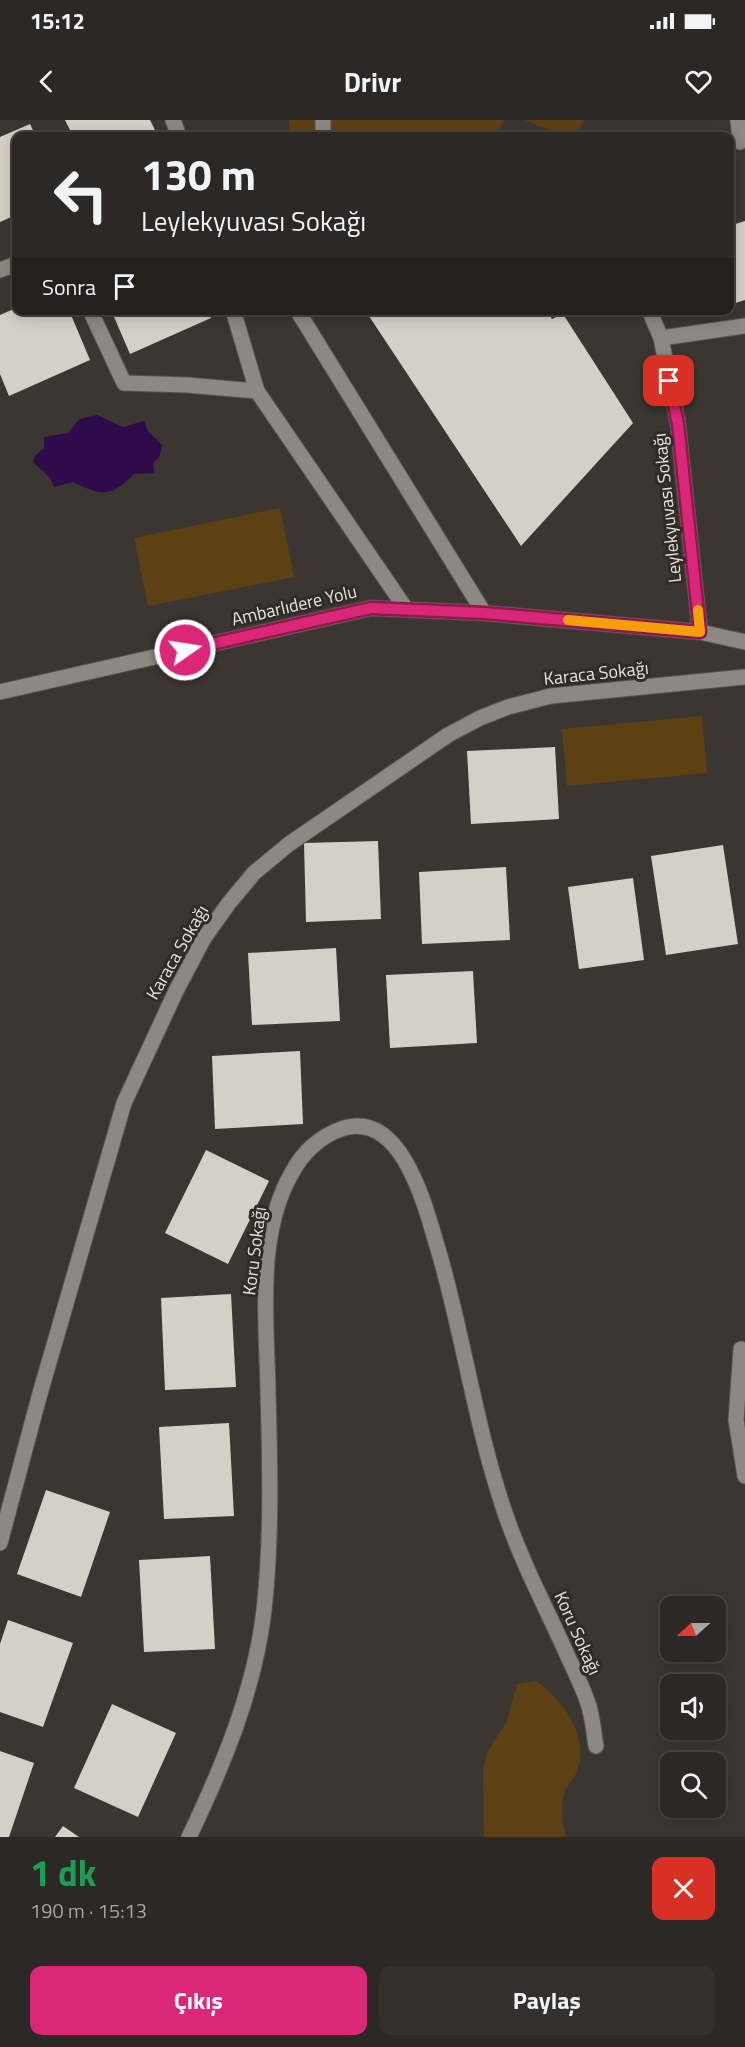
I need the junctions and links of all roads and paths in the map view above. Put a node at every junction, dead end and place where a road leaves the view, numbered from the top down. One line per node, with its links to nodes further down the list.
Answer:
1 (738, 120): 2 (street)
2 (738, 144)
3 (92, 315): 9 (street)
4 (234, 315): 9 (street)
5 (300, 315): 11 (street)
6 (651, 315): 8 (street, Leylekyuvası Sokağı)
7 (745, 326): 8 (street)
8 (661, 339): 12 (street, Leylekyuvası Sokağı)
9 (257, 391): 10 (street)
10 (406, 609): 11 (street, Ambarlıdere Yolu); 15 (street, Ambarlıdere Yolu)
11 (484, 613): 12 (street, Ambarlıdere Yolu)
12 (700, 632): 13 (street, Ambarlıdere Yolu)
13 (745, 642)
14 (745, 677): 18 (street, Karaca Sokağı)
15 (0, 692)
16 (741, 1349): 17 (street)
17 (745, 1476)
18 (0, 1543)
19 (596, 1746): 20 (street, Koru Sokağı)
20 (189, 1837)

